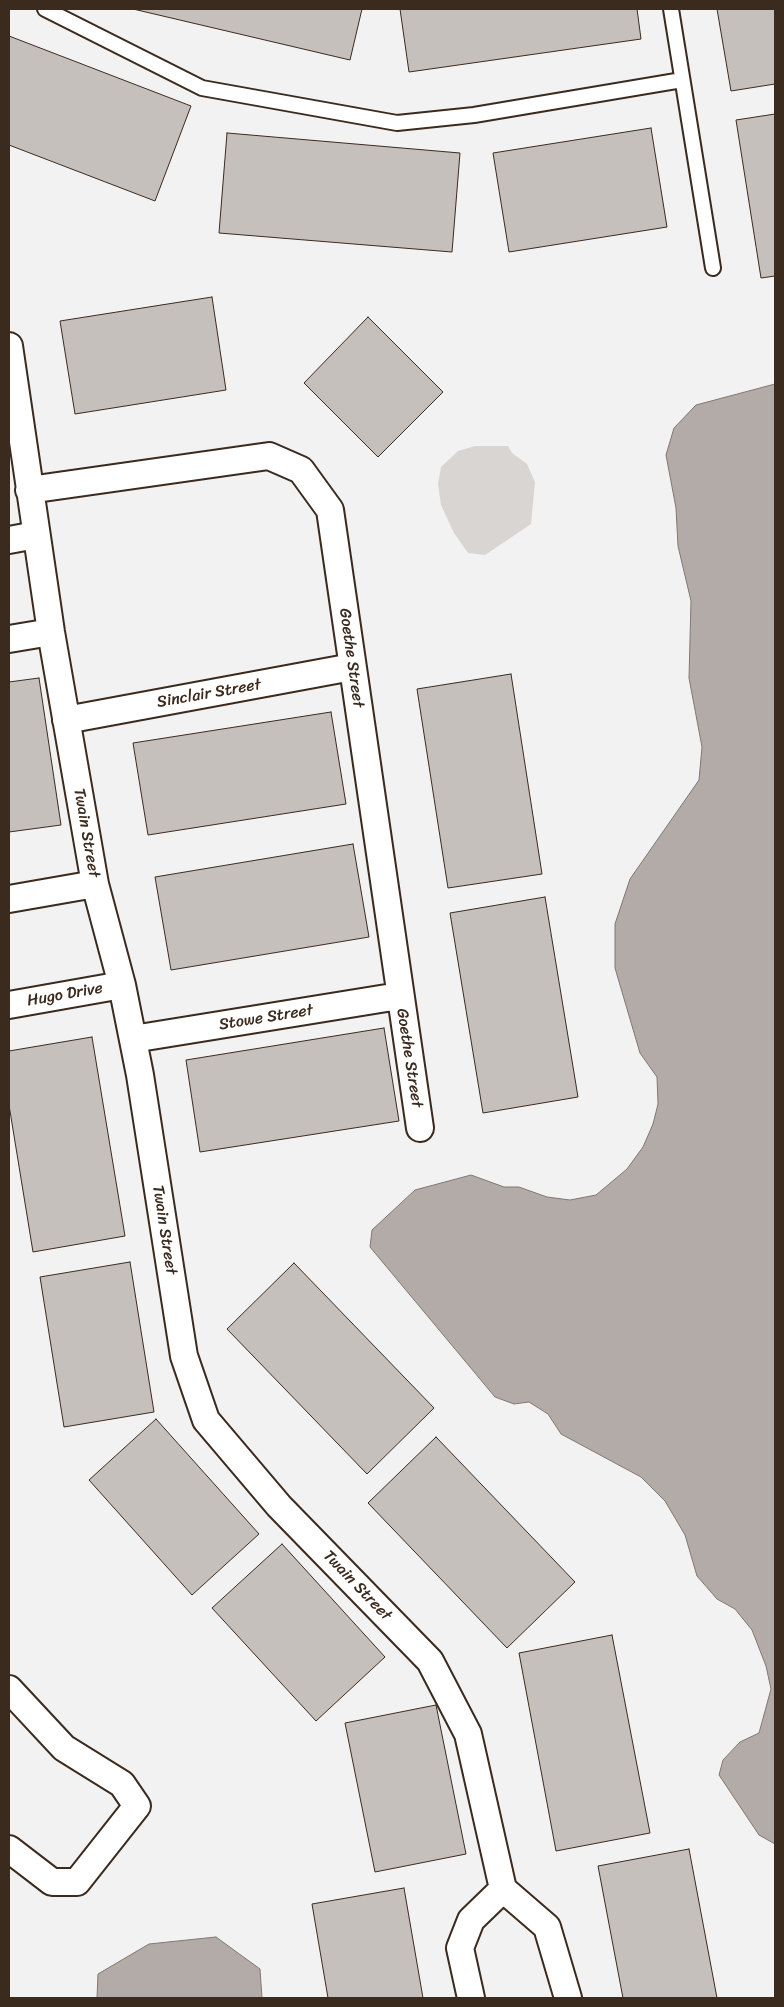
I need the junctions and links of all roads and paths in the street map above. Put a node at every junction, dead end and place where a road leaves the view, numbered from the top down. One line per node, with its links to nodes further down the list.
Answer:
1 (45, 9): 3 (lane)
2 (672, 9): 3 (lane)
3 (682, 80): 4 (lane)
4 (713, 268)
5 (9, 346): 6 (street, Twain Street)
6 (30, 490): 7 (street, Twain Street); 11 (street, Goethe Street)
7 (36, 535): 8 (street); 9 (street, Twain Street)
8 (9, 540)
9 (51, 632): 10 (street); 12 (street, Twain Street)
10 (9, 639)
11 (352, 667): 12 (street, Sinclair Street); 16 (street, Goethe Street)
12 (66, 720): 13 (street, Twain Street)
13 (95, 884): 14 (street); 15 (street, Twain Street)
14 (9, 899)
15 (122, 985): 17 (street, Hugo Drive); 18 (street, Twain Street)
16 (399, 996): 18 (street, Stowe Street); 19 (street, Goethe Street)
17 (9, 1005)
18 (133, 1039): 22 (street, Twain Street)
19 (420, 1128)
20 (9, 1689): 21 (street)
21 (9, 1848)
22 (503, 1889): 23 (street); 24 (street)
23 (471, 1998)
24 (568, 1998)

